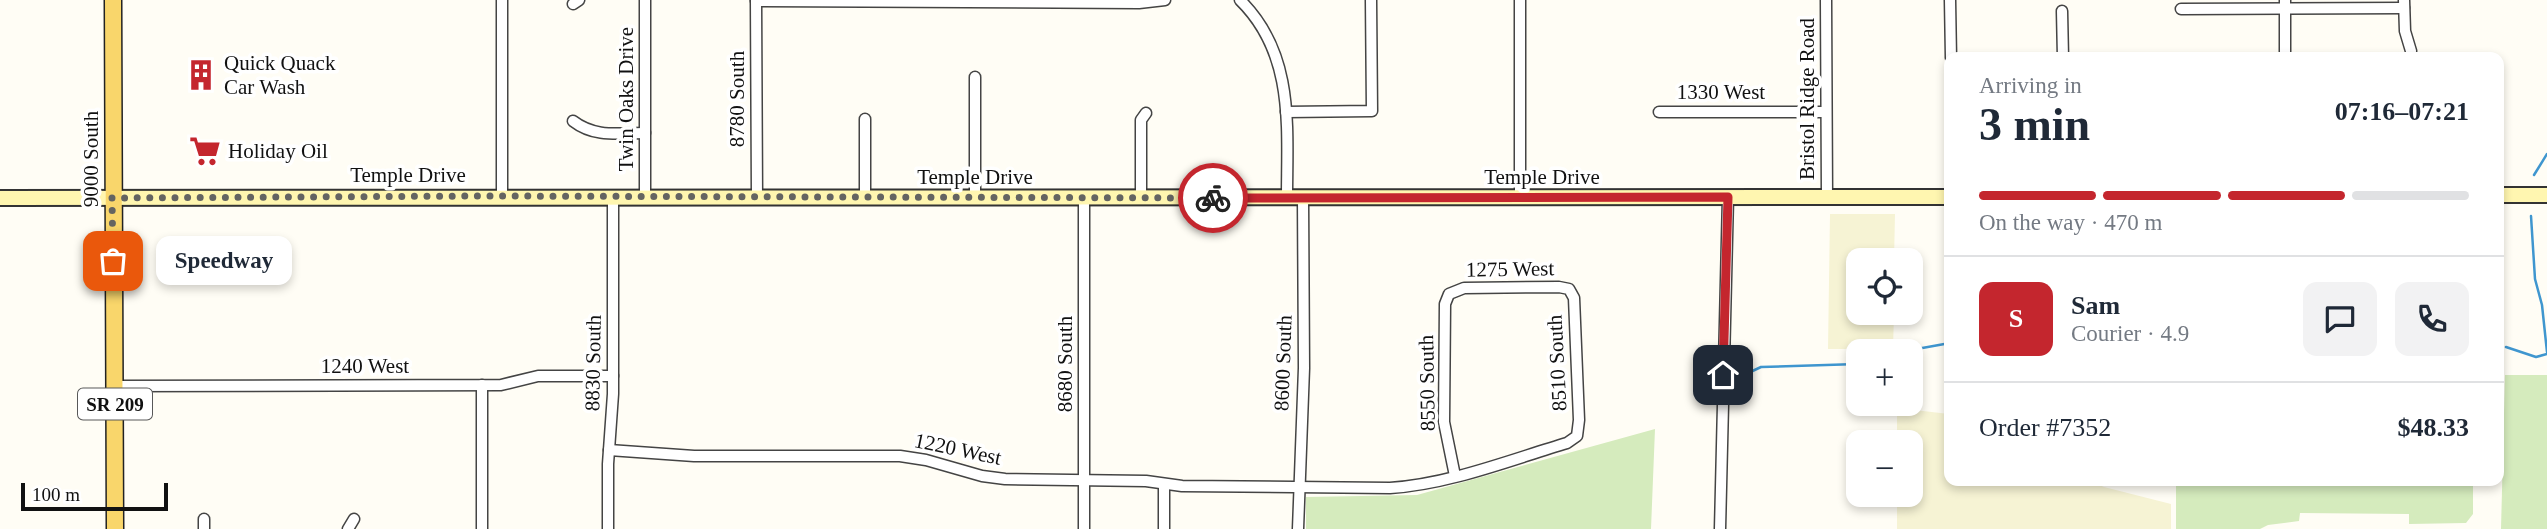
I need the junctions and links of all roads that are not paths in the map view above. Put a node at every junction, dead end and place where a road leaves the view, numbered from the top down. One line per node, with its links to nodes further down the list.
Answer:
1 (113, 0): 36 (main road, 9000 South / SR 209)
2 (502, 0): 30 (street)
3 (645, 0): 27 (street, Twin Oaks Drive)
4 (1165, 0): 11 (street)
5 (1240, 0): 23 (street)
6 (1371, 0): 23 (street)
7 (1520, 0): 45 (street)
8 (1826, 0): 22 (street, Bristol Ridge Road)
9 (1950, 0): 17 (street)
10 (756, 1): 11 (street); 38 (street, 8780 South)
11 (1041, 2)
12 (2285, 4): 13 (street); 14 (street); 19 (street)
13 (2404, 4): 16 (street)
14 (2181, 9)
15 (2062, 11): 18 (street)
16 (2411, 51)
17 (1951, 52)
18 (2063, 52)
19 (2285, 52)
20 (975, 77): 40 (street)
21 (1659, 111): 22 (street, 1330 West)
22 (1826, 111): 33 (street, Bristol Ridge Road)
23 (1286, 112): 43 (street)
24 (1146, 113): 42 (street)
25 (865, 119): 39 (street)
26 (573, 121): 27 (street)
27 (645, 133): 37 (street, Twin Oaks Drive)
28 (2504, 195): 29 (street)
29 (2547, 195)
30 (502, 197): 31 (street, Temple Drive); 36 (street, Temple Drive)
31 (613, 197): 37 (street, Temple Drive); 48 (street, 8830 South)
32 (1728, 197): 33 (street, Temple Drive); 45 (street, Temple Drive); 65 (street)
33 (1827, 197): 34 (street, Temple Drive)
34 (1944, 197)
35 (0, 198): 36 (street, Temple Drive)
36 (112, 198): 50 (main road, 9000 South / SR 209)
37 (645, 198): 38 (street, Temple Drive)
38 (757, 198): 39 (street, Temple Drive)
39 (865, 198): 40 (street, Temple Drive)
40 (975, 198): 41 (street, Temple Drive)
41 (1084, 198): 42 (street, Temple Drive); 54 (street, 8680 South)
42 (1141, 198): 43 (street, Temple Drive)
43 (1287, 198): 44 (street, Temple Drive)
44 (1303, 198): 45 (street, Temple Drive); 56 (street, 8600 South)
45 (1520, 198)
46 (1569, 289): 47 (street, 1275 West); 51 (street, 8510 South)
47 (1451, 291): 53 (street, 8550 South)
48 (613, 376): 49 (street, 1240 West); 52 (street, 8830 South)
49 (482, 385): 50 (street, 1240 West); 60 (street)
50 (115, 386): 58 (main road, 9000 South / SR 209)
51 (1577, 436): 53 (street, 1220 West)
52 (608, 450): 54 (street, 1220 West); 61 (street, 8830 South)
53 (1455, 476): 56 (street, 1220 West)
54 (1085, 480): 55 (street, 1220 West); 62 (street, 8680 South)
55 (1164, 485): 56 (street, 1220 West); 63 (street)
56 (1299, 487): 64 (street, 8600 South)
57 (354, 519): 59 (street)
58 (115, 529)
59 (348, 529)
60 (482, 529)
61 (608, 529)
62 (1084, 529)
63 (1164, 529)
64 (1298, 529)
65 (1720, 529)

